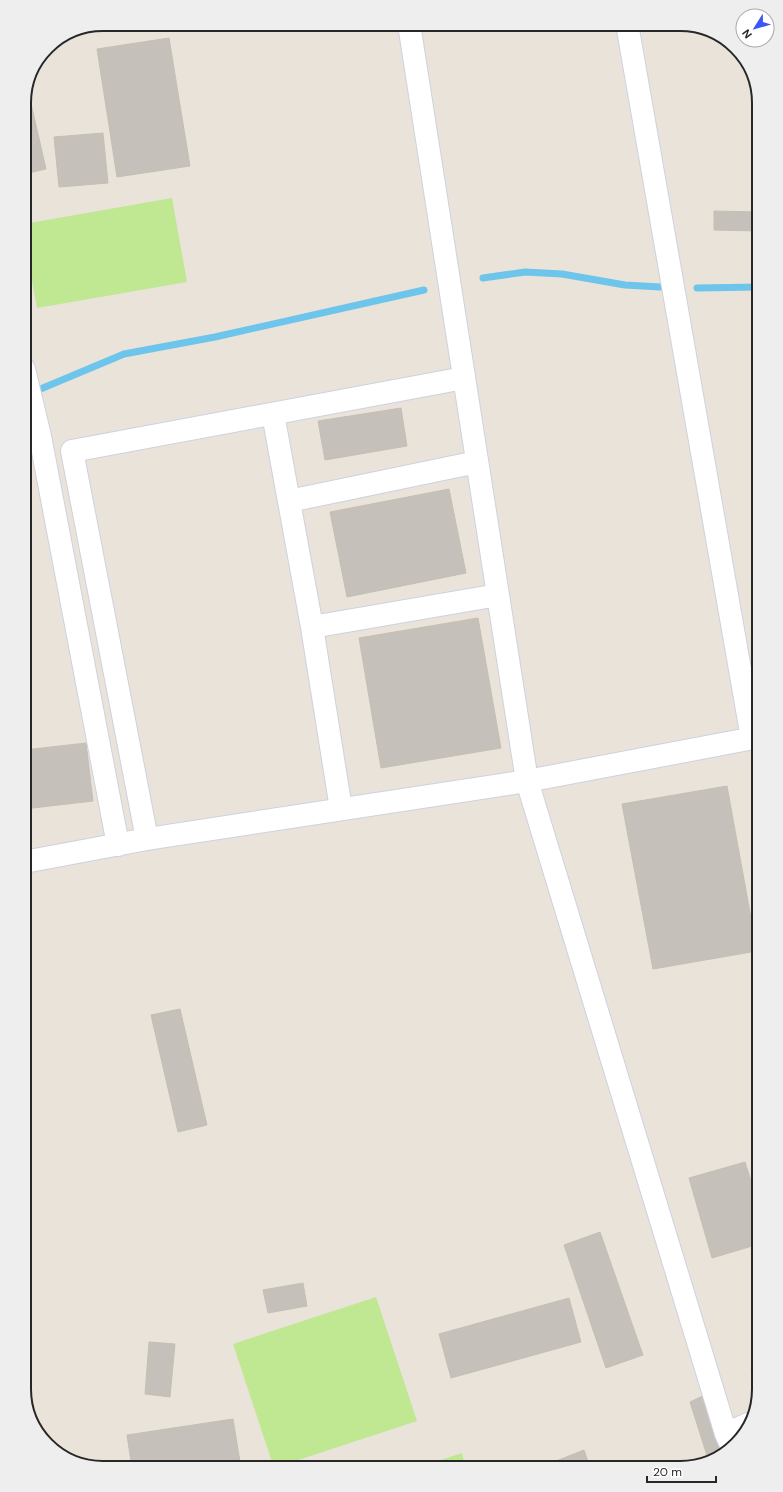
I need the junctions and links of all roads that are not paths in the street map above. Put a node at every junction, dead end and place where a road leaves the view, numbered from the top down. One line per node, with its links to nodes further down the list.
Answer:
1 (410, 31): 3 (street)
2 (628, 31): 10 (street)
3 (464, 378): 5 (street); 6 (street)
4 (31, 399): 15 (street)
5 (273, 414): 7 (street); 14 (street)
6 (477, 462): 7 (street); 8 (street)
7 (289, 501): 9 (street)
8 (498, 596): 9 (street); 12 (street)
9 (312, 627): 13 (street)
10 (752, 720)
11 (752, 738): 12 (street)
12 (527, 782): 13 (street); 17 (street)
13 (341, 809): 14 (street)
14 (147, 839): 15 (street)
15 (118, 845): 16 (street)
16 (31, 861)
17 (729, 1440)

